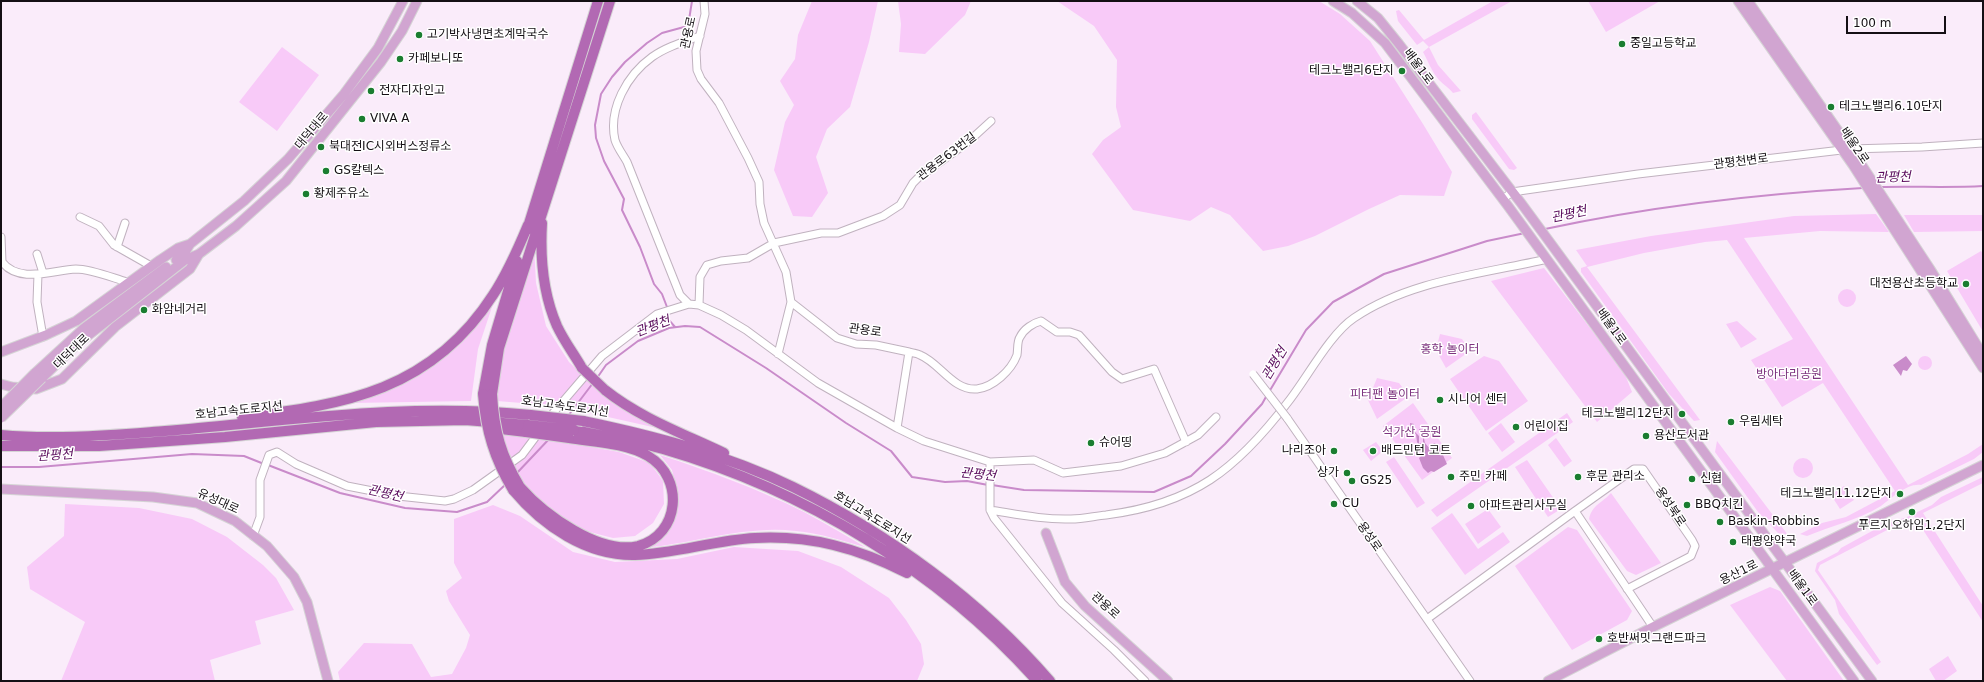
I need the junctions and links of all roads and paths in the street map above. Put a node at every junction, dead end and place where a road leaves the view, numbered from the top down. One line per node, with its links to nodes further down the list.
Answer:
1 (403, 1): 23 (main road, 대덕대로)
2 (417, 1): 26 (main road, 대덕대로)
3 (598, 1): 20 (highway)
4 (610, 1): 16 (highway)
5 (704, 1): 10 (street, 관용로)
6 (1333, 1): 17 (main road, 배울1로)
7 (1357, 1): 15 (main road, 배울1로)
8 (1738, 1): 13 (main road, 배울2로)
9 (1748, 1): 13 (main road, 배울2로)
10 (700, 36): 22 (street, 관용로); 32 (street)
11 (991, 121): 22 (street, 관용로63번길)
12 (1983, 143): 13 (street, 관평천변로)
13 (1847, 150): 14 (main road, 배울2로); 15 (street, 관평천변로)
14 (1857, 165): 38 (main road, 배울2로); 39 (main road, 배울2로)
15 (1512, 192): 17 (street, 관평천변로); 63 (main road, 배울1로)
16 (546, 199): 43 (highway); 56 (highway, bridge)
17 (1505, 202): 27 (main road, 배울1로)
18 (80, 217): 24 (street)
19 (125, 223): 24 (street)
20 (528, 225): 43 (highway); 51 (highway)
21 (1, 237): 29 (street)
22 (774, 243): 31 (street, 관용로); 33 (street)
23 (190, 244): 28 (main road, 대덕대로); 41 (main road, 대덕대로)
24 (117, 247): 28 (street)
25 (37, 254): 29 (street)
26 (199, 254): 41 (main road, 대덕대로); 42 (main road, 대덕대로)
27 (1545, 257): 59 (street); 64 (main road, 배울1로)
28 (151, 266): 30 (main road, 대덕대로)
29 (40, 274): 30 (street); 34 (street)
30 (128, 282): 34 (main road, 대덕대로)
31 (791, 302): 36 (street, 관용로); 37 (street)
32 (686, 305): 33 (street); 62 (street)
33 (699, 305): 37 (street)
34 (43, 337): 35 (main road, 대덕대로)
35 (1, 352)
36 (909, 352): 48 (street); 52 (street, 관용로)
37 (778, 354): 48 (street)
38 (1983, 356)
39 (1983, 368)
40 (1253, 374): 67 (street, 용성로, bridge)
41 (38, 376): 44 (main road, bridge); 46 (main road, bridge)
42 (1, 384)
43 (487, 394): 58 (highway, bridge)
44 (1, 407)
45 (1216, 417): 52 (street)
46 (1, 418)
47 (528, 424): 49 (highway, bridge); 51 (highway, 호남고속도로지선); 53 (highway, 호남고속도로지선); 56 (highway, 호남고속도로지선, bridge)
48 (897, 428): 54 (street)
49 (571, 434): 58 (highway); 66 (highway, 호남고속도로지선)
50 (1, 435): 51 (highway, 호남고속도로지선)
51 (99, 436)
52 (1186, 442): 54 (street)
53 (1, 446)
54 (990, 462): 59 (street)
55 (1983, 465): 63 (main road, 용산1로)
56 (792, 487): 72 (highway, 호남고속도로지선)
57 (1, 489): 62 (main road, 유성대로)
58 (517, 489): 66 (highway)
59 (990, 510): 73 (street)
60 (1575, 511): 65 (street); 65 (street, 용성북로); 67 (street, 용성북로)
61 (1046, 533): 74 (main road, 관용로)
62 (253, 536): 70 (main road, 유성대로)
63 (1786, 562): 64 (main road, 용산1로); 77 (main road, 배울1로)
64 (1774, 569): 68 (main road, 용산1로); 76 (main road, 배울1로)
65 (1627, 588): 68 (street)
66 (953, 601): 71 (highway, 호남고속도로지선)
67 (1427, 619): 75 (street, 용성로)
68 (1653, 627): 69 (main road, 용산1로)
69 (1554, 680)
70 (328, 681)
71 (1037, 681)
72 (1050, 681)
73 (1145, 681)
74 (1168, 681)
75 (1470, 681)
76 (1854, 681)
77 (1872, 681)

